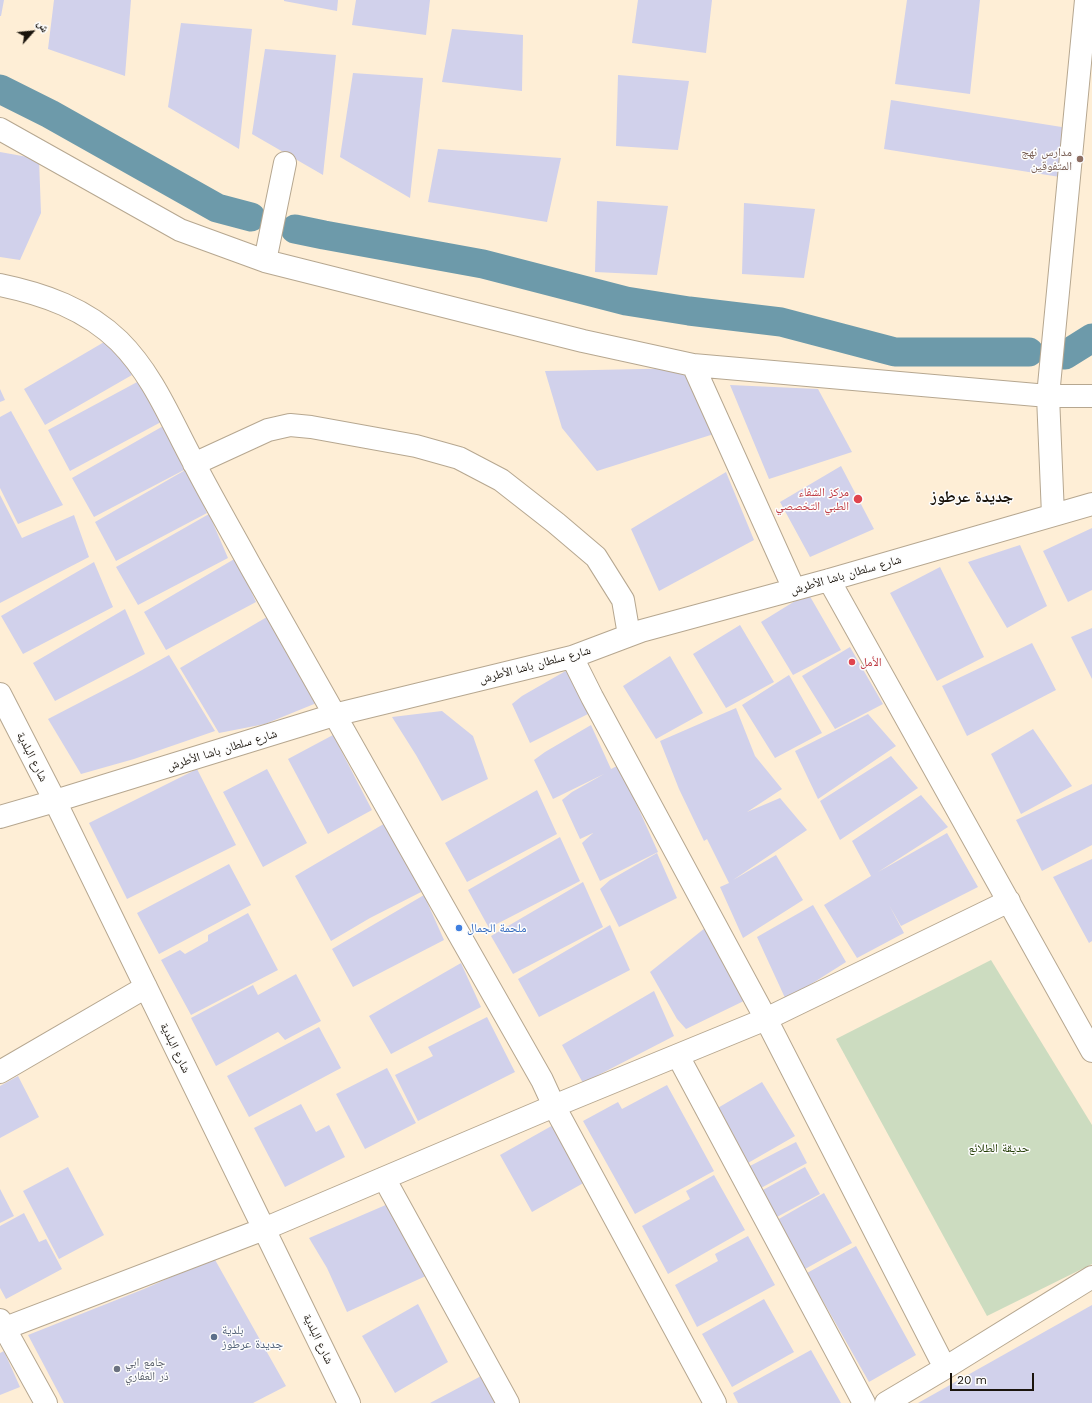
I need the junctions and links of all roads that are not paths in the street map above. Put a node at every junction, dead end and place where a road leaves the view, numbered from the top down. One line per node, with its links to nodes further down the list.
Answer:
1 (1086, 0): 7 (street)
2 (0, 130): 4 (street)
3 (285, 163): 4 (street)
4 (265, 261): 6 (street)
5 (0, 285): 9 (street)
6 (693, 365): 7 (street); 13 (street)
7 (1048, 396): 8 (street); 11 (street)
8 (1092, 396)
9 (194, 464): 14 (street); 17 (street)
10 (1092, 504): 11 (street, شارع سلطان باشا الأطرش)
11 (1053, 515): 12 (street, شارع سلطان باشا الأطرش)
12 (829, 580): 13 (street, شارع سلطان باشا الأطرش); 20 (street)
13 (794, 589): 14 (street, شارع سلطان باشا الأطرش)
14 (629, 636): 15 (street, شارع سلطان باشا الأطرش)
15 (572, 657): 17 (street, شارع سلطان باشا الأطرش); 22 (street)
16 (0, 694): 18 (street, شارع البلدية)
17 (334, 715): 18 (street, شارع سلطان باشا الأطرش); 26 (street)
18 (55, 801): 19 (street, شارع سلطان باشا الأطرش); 21 (street, شارع البلدية)
19 (0, 817)
20 (1009, 901): 22 (street); 23 (street)
21 (146, 987): 25 (street); 28 (street, شارع البلدية)
22 (766, 1019): 24 (street); 31 (street)
23 (1092, 1051)
24 (678, 1056): 26 (street); 36 (street)
25 (0, 1072)
26 (554, 1106): 27 (street); 35 (street)
27 (384, 1178): 28 (street); 34 (street)
28 (264, 1228): 30 (street); 33 (street, شارع البلدية)
29 (1092, 1277): 31 (street)
30 (2, 1326): 32 (street)
31 (945, 1368): 37 (street)
32 (46, 1403)
33 (349, 1403)
34 (508, 1403)
35 (715, 1403)
36 (864, 1403)
37 (886, 1403)

